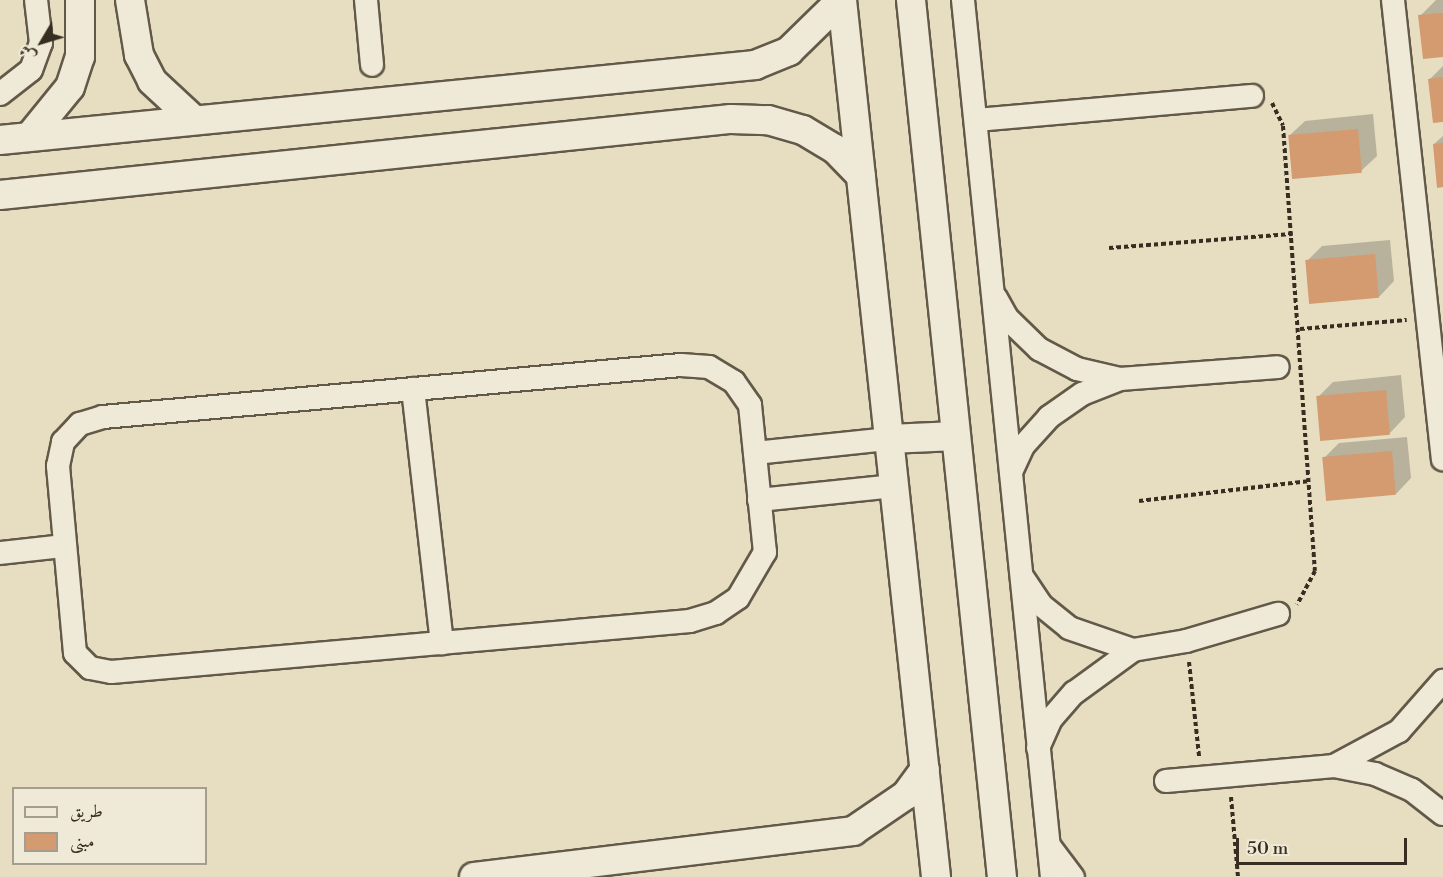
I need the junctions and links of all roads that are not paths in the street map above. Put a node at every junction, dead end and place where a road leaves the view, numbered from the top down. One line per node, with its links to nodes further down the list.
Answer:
1 (36, 0): 10 (street)
2 (80, 0): 14 (street)
3 (130, 0): 12 (street)
4 (366, 0): 9 (street)
5 (841, 0): 12 (street); 16 (street)
6 (911, 0): 22 (street)
7 (963, 0): 13 (street)
8 (1393, 0): 25 (street)
9 (372, 64)
10 (0, 94)
11 (1252, 96): 13 (street)
12 (194, 120): 14 (street)
13 (976, 120): 18 (street)
14 (30, 136): 15 (street)
15 (0, 140)
16 (861, 176): 17 (street); 23 (street)
17 (0, 195)
18 (993, 291): 20 (street); 26 (street)
19 (1278, 367): 20 (street)
20 (1120, 379): 26 (street)
21 (413, 389): 24 (street); 29 (street); 33 (street)
22 (956, 436): 23 (street); 44 (street)
23 (889, 439): 24 (street); 27 (street)
24 (754, 453): 28 (street)
25 (1443, 459)
26 (1011, 472): 31 (street)
27 (894, 486): 28 (street); 38 (street)
28 (759, 500): 33 (street)
29 (63, 546): 30 (street); 33 (street)
30 (0, 553)
31 (1021, 575): 34 (street); 36 (street)
32 (1278, 614): 34 (street)
33 (442, 643)
34 (1133, 650): 36 (street)
35 (1443, 681): 37 (street)
36 (1036, 751): 41 (street)
37 (1334, 766): 39 (street); 40 (street)
38 (925, 769): 42 (street); 43 (street)
39 (1166, 781)
40 (1443, 814)
41 (1048, 844): 45 (street); 46 (street)
42 (474, 877)
43 (936, 877)
44 (1002, 877)
45 (1052, 877)
46 (1072, 877)

